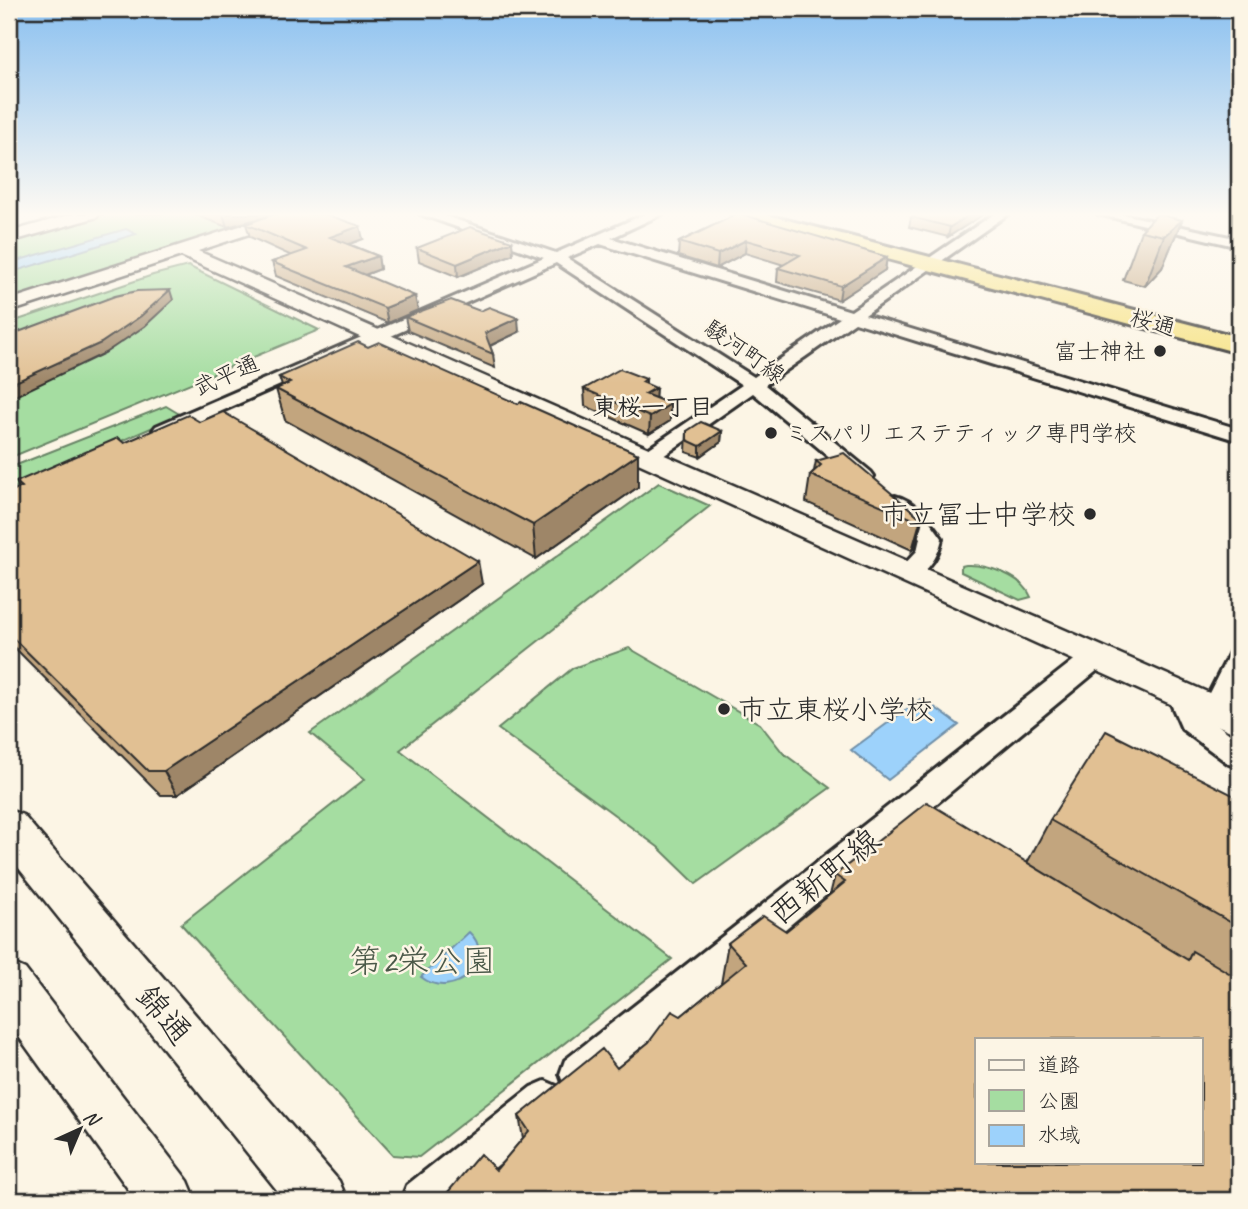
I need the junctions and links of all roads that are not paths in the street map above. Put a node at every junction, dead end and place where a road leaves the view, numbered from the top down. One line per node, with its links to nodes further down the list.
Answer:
1 (119, 270): 9 (street)
2 (228, 270): 12 (street)
3 (526, 270): 12 (street, 武平通)
4 (577, 270): 14 (street, 駿河町線)
5 (703, 270): 10 (street)
6 (919, 270): 10 (street)
7 (985, 270): 13 (highway, 桜通)
8 (997, 270): 11 (highway, 桜通)
9 (9, 306)
10 (853, 316): 14 (street); 15 (street)
11 (1239, 327)
12 (376, 337): 16 (street, 武平通); 17 (street)
13 (1239, 345)
14 (753, 384): 17 (street); 18 (street, 駿河町線)
15 (1239, 435)
16 (148, 436)
17 (649, 457): 18 (street)
18 (909, 572): 19 (street)
19 (1096, 657): 21 (street); 28 (street, 西新町線)
20 (1239, 660): 22 (street)
21 (1182, 697): 22 (street); 23 (street)
22 (1226, 716)
23 (1239, 757)
24 (9, 827): 27 (street, 錦通)
25 (9, 985): 26 (street)
26 (169, 1200)
27 (320, 1200)
28 (422, 1200)

